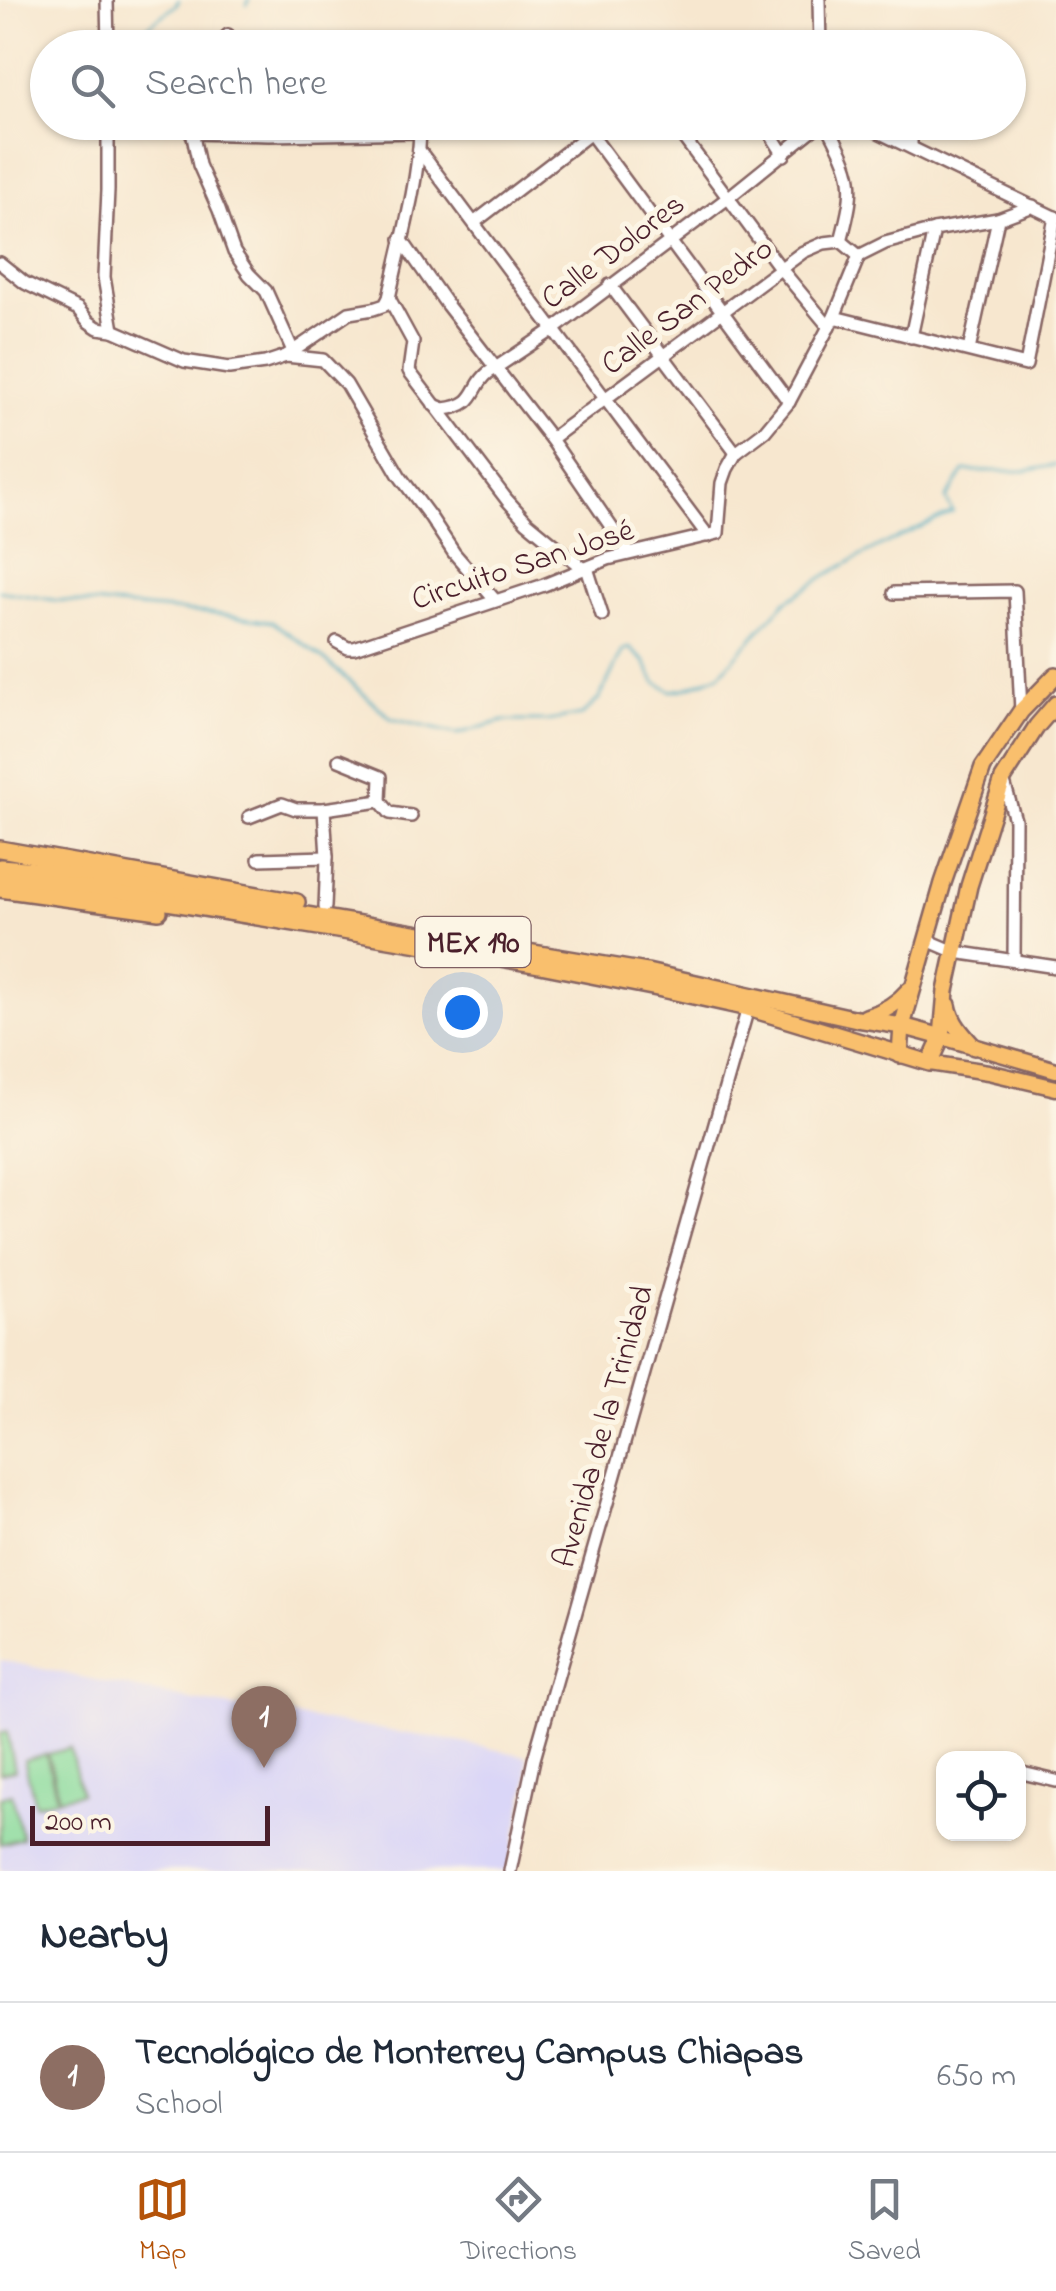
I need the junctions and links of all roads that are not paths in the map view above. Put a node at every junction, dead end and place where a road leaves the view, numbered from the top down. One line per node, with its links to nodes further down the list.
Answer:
1 (108, 0): 3 (street)
2 (819, 0): 4 (street)
3 (108, 30)
4 (820, 30)
5 (108, 140): 36 (street)
6 (193, 140): 39 (street)
7 (420, 140): 17 (street)
8 (582, 140): 23 (street)
9 (594, 140): 26 (street)
10 (686, 140): 19 (street)
11 (774, 140): 18 (street)
12 (802, 140): 18 (street, Calle Dolores)
13 (834, 140): 27 (street)
14 (898, 140): 16 (street)
15 (911, 140): 16 (street)
16 (911, 146): 20 (street)
17 (419, 150): 23 (street); 25 (street)
18 (784, 155): 19 (street, Calle Dolores)
19 (729, 197): 26 (street, Calle Dolores); 30 (street)
20 (1033, 206): 21 (street); 22 (street)
21 (998, 218): 24 (street); 38 (street)
22 (1056, 218): 38 (street)
23 (475, 222): 35 (street)
24 (934, 230): 28 (street); 37 (street)
25 (402, 239): 32 (street); 41 (street)
26 (669, 240): 31 (street, Calle Dolores); 33 (street)
27 (841, 241): 28 (street); 30 (street, Calle San Pedro)
28 (859, 256): 34 (street)
29 (0, 263): 36 (street)
30 (781, 268): 33 (street, Calle San Pedro); 34 (street)
31 (610, 285): 35 (street, Calle Dolores); 40 (street)
32 (389, 298): 39 (street); 44 (street)
33 (722, 314): 40 (street, Calle San Pedro); 43 (street)
34 (832, 322): 37 (street); 43 (street)
35 (554, 329): 41 (street, Calle Dolores); 42 (street)
36 (113, 330): 39 (street)
37 (911, 337): 38 (street)
38 (969, 350)
39 (289, 354): 51 (street)
40 (663, 356): 42 (street, Calle San Pedro); 46 (street)
41 (496, 369): 44 (street, Calle Dolores); 45 (street)
42 (606, 398): 45 (street, Calle San Pedro); 47 (street)
43 (789, 402): 46 (street)
44 (434, 404): 49 (street)
45 (551, 440): 48 (street)
46 (736, 453): 47 (street)
47 (713, 534): 48 (street, Circuito San José)
48 (629, 553): 49 (street, Circuito San José)
49 (585, 568): 51 (street, Circuito San José); 52 (street)
50 (894, 594): 56 (street)
51 (495, 600): 53 (street, Circuito San José)
52 (602, 615)
53 (337, 642)
54 (1056, 674): 56 (highway)
55 (1056, 704): 58 (highway)
56 (1020, 710): 72 (highway)
57 (338, 760): 59 (street)
58 (1003, 779): 73 (highway); 74 (street)
59 (380, 801): 60 (street); 61 (street)
60 (324, 809): 62 (street); 64 (street)
61 (411, 816)
62 (249, 817)
63 (0, 848): 69 (highway, MEX 190)
64 (327, 857): 65 (street); 69 (street)
65 (259, 859)
66 (0, 867): 71 (highway, MEX 190)
67 (0, 878): 70 (highway, MEX 190)
68 (0, 889): 70 (highway)
69 (325, 908): 71 (highway, MEX 190)
70 (236, 914): 78 (highway, MEX 190)
71 (346, 920): 78 (highway, MEX 190)
72 (928, 936): 73 (street); 76 (highway)
73 (954, 952): 74 (street); 77 (highway)
74 (1014, 960): 75 (street)
75 (1056, 967)
76 (914, 983): 79 (highway); 80 (highway)
77 (946, 991): 81 (highway); 82 (highway)
78 (750, 1002): 79 (highway, MEX 190); 83 (highway, MEX 190); 89 (street, Avenida de la Trinidad)
79 (858, 1020): 80 (highway, MEX 190)
80 (902, 1026): 81 (highway, MEX 190); 83 (highway)
81 (942, 1036): 82 (main road, MEX 190); 84 (highway)
82 (974, 1047): 85 (main road, MEX 190)
83 (900, 1056): 84 (highway, MEX 190)
84 (930, 1063): 86 (main road, MEX 190)
85 (1056, 1070)
86 (1056, 1088)
87 (1026, 1774): 88 (street)
88 (1056, 1780)
89 (510, 1871)

